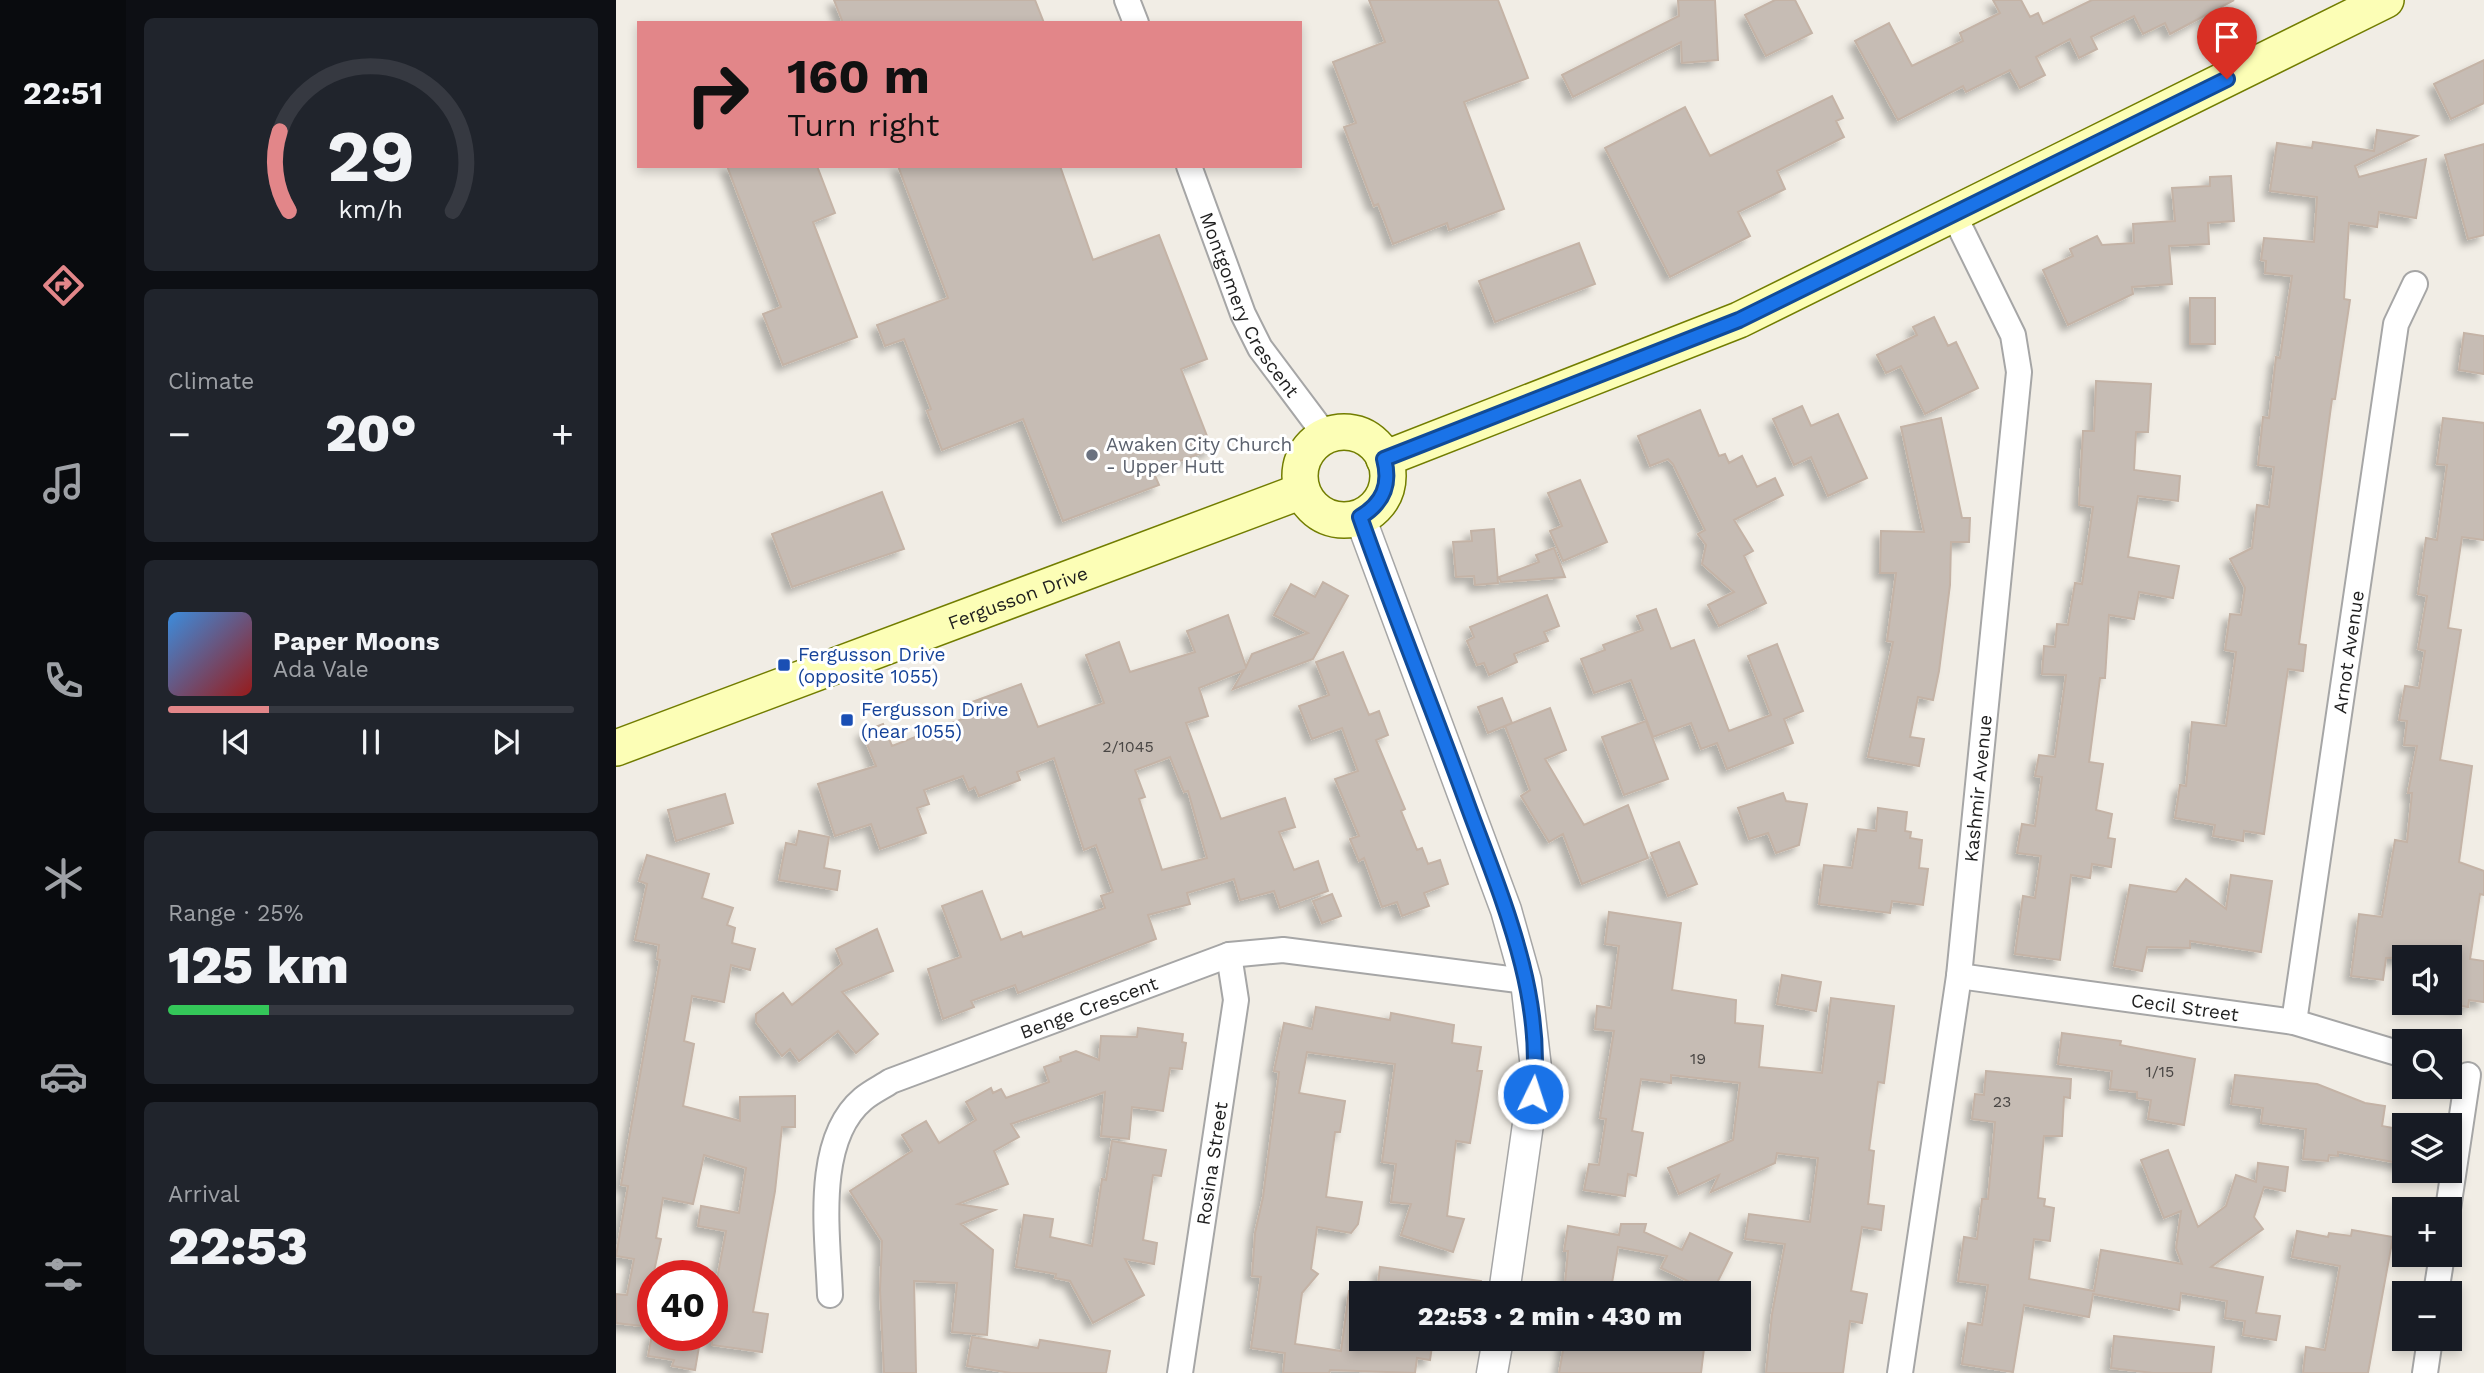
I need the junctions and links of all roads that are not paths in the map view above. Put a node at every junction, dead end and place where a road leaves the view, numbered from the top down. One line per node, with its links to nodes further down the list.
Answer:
1 (1128, 0): 3 (street)
2 (2386, 0): 5 (main road)
3 (1135, 21)
4 (1190, 168): 7 (street, Montgomery Crescent)
5 (1954, 215): 8 (main road); 13 (street, Kashmir Avenue)
6 (2415, 284): 15 (street, Arnot Avenue)
7 (1326, 436): 8 (main road); 9 (main road)
8 (1384, 459): 10 (main road)
9 (1302, 491): 10 (main road); 11 (main road, Fergusson Drive)
10 (1360, 517): 14 (street)
11 (616, 748)
12 (1229, 955): 14 (street, Benge Crescent); 20 (street, Benge Crescent); 23 (street, Rosina Street)
13 (1959, 975): 15 (street, Cecil Street); 25 (street, Kashmir Avenue)
14 (1526, 981): 19 (street)
15 (2294, 1021): 16 (street, Cecil Street)
16 (2392, 1051)
17 (2467, 1074): 18 (street)
18 (2450, 1197)
19 (1506, 1281)
20 (830, 1294)
21 (1495, 1351): 24 (street)
22 (2428, 1351): 26 (street)
23 (1180, 1373)
24 (1492, 1373)
25 (1900, 1373)
26 (2425, 1373)

